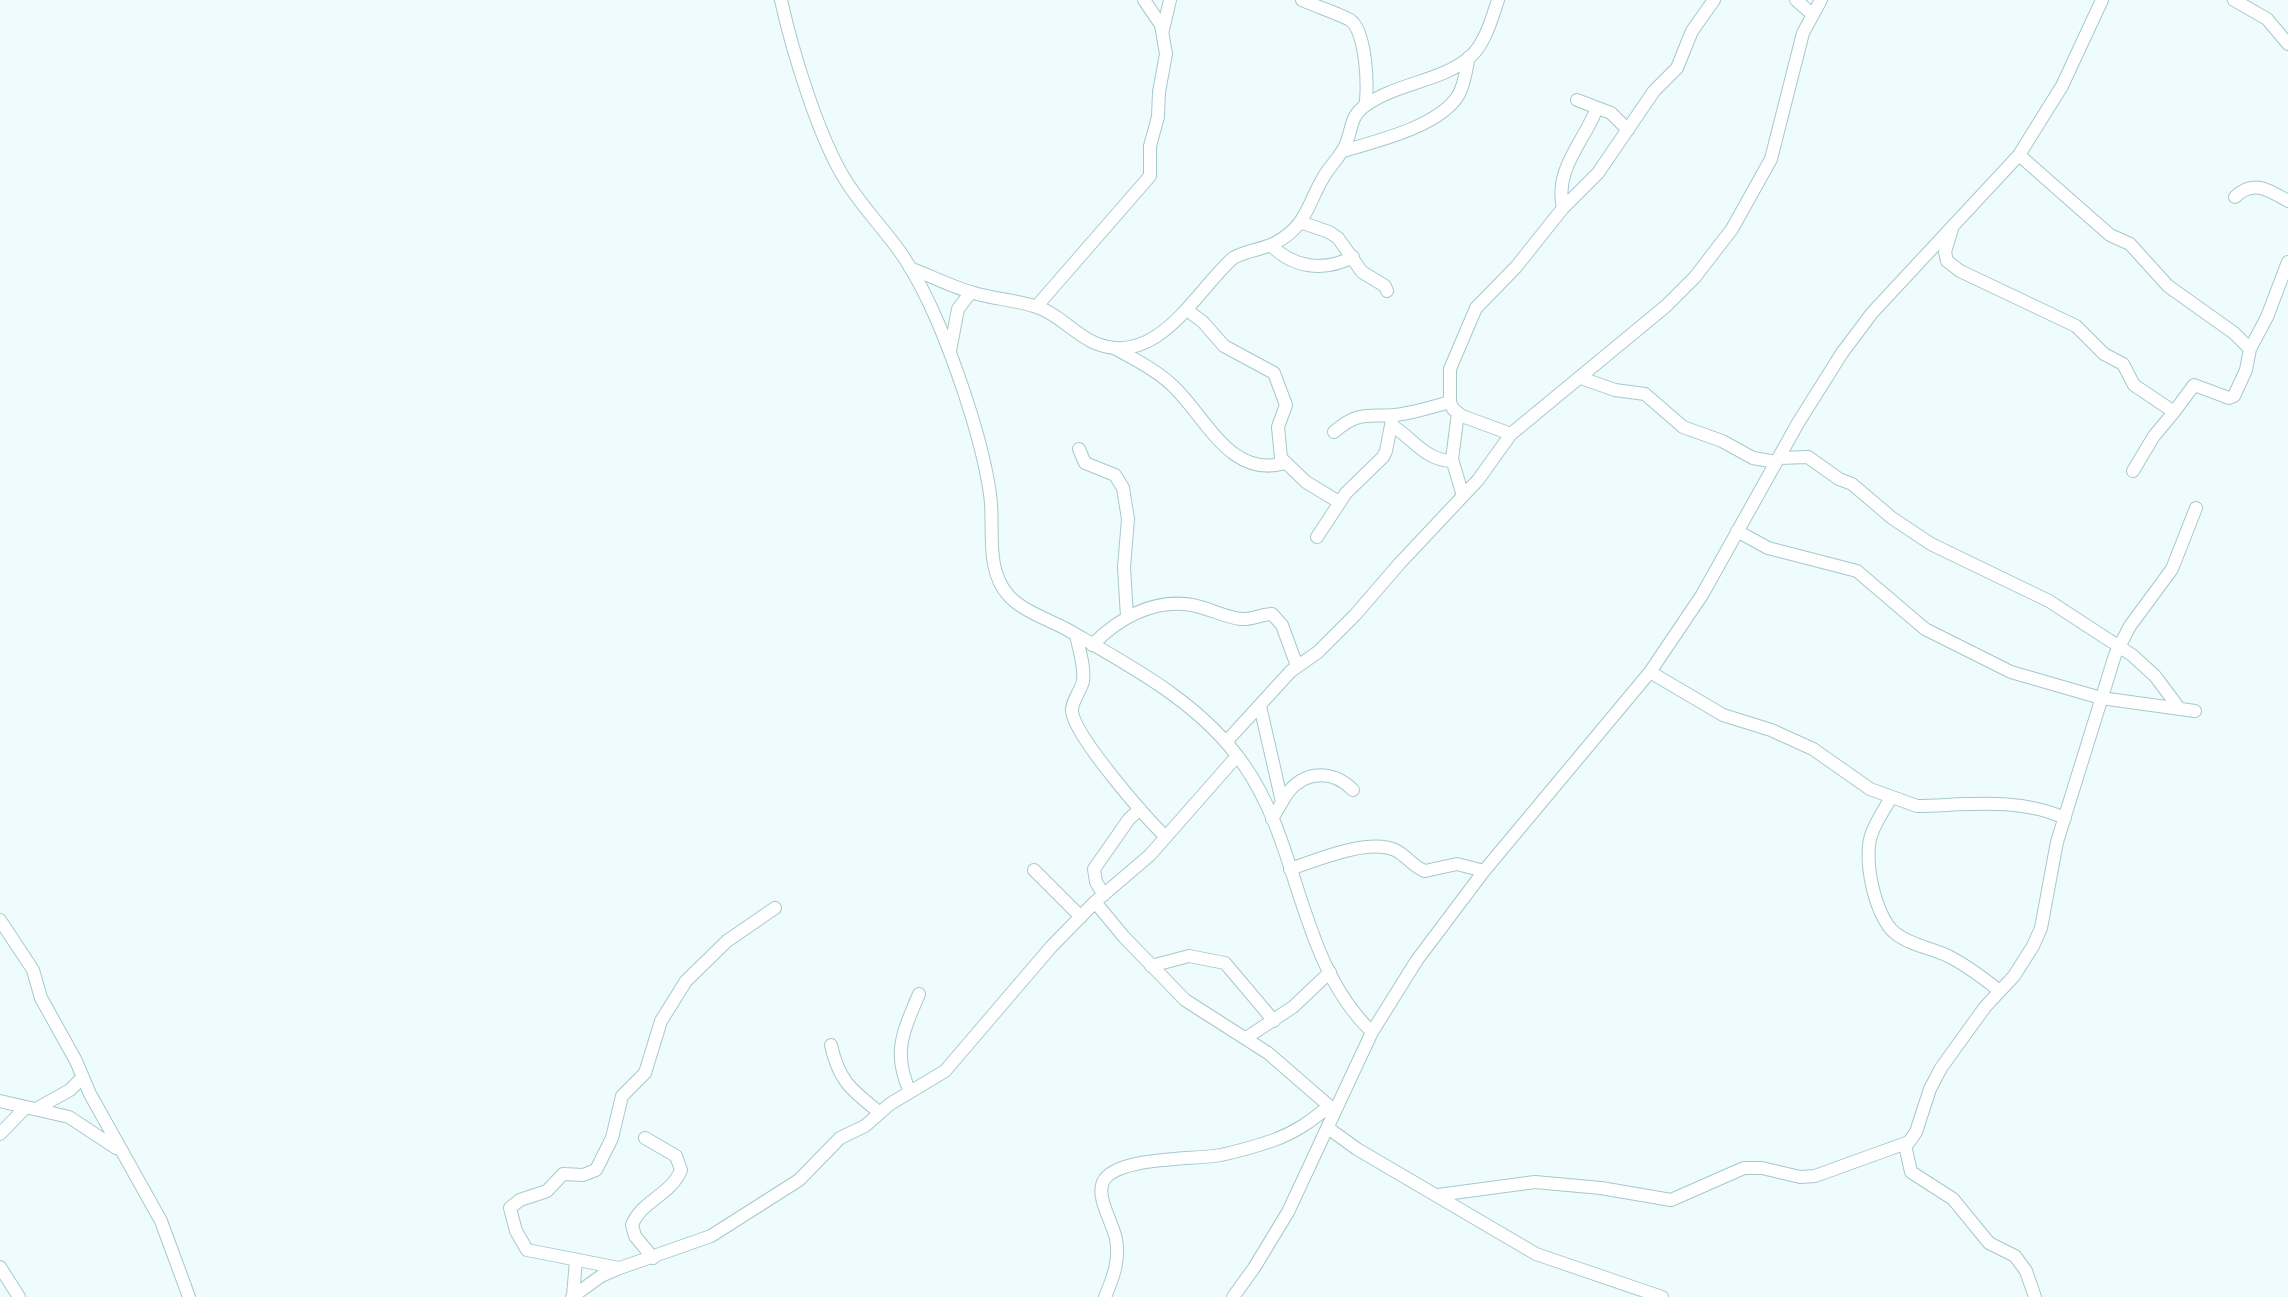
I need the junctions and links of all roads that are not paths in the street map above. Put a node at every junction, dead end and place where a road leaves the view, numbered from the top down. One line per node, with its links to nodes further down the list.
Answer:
1 (782, 0): 29 (street)
2 (1144, 0): 12 (street)
3 (1170, 0): 12 (street)
4 (1302, 0): 16 (street)
5 (1498, 0): 14 (street)
6 (1714, 0): 18 (street)
7 (1796, 0): 11 (street)
8 (1821, 0): 11 (street)
9 (2102, 0): 20 (street)
10 (2234, 0): 13 (street)
11 (1812, 14): 37 (street)
12 (1163, 30): 32 (street)
13 (2288, 44)
14 (1470, 57): 16 (street); 19 (street)
15 (1577, 100): 17 (street)
16 (1365, 106): 19 (street)
17 (1597, 108): 18 (street); 23 (street)
18 (1628, 130): 23 (street)
19 (1343, 150): 24 (street)
20 (2019, 155): 25 (street); 35 (street)
21 (2235, 197): 22 (street)
22 (2288, 201)
23 (1563, 208): 38 (street)
24 (1300, 222): 26 (street); 27 (street)
25 (1953, 225): 39 (street); 45 (street)
26 (1271, 245): 27 (street); 33 (street)
27 (1353, 257): 30 (street)
28 (2288, 262): 35 (street)
29 (910, 268): 31 (street); 36 (street)
30 (1387, 291)
31 (971, 292): 32 (street); 36 (street)
32 (1036, 307): 34 (street)
33 (1186, 310): 34 (street); 47 (street)
34 (1115, 349): 47 (street)
35 (2250, 349): 39 (street)
36 (950, 352): 55 (street)
37 (1581, 378): 43 (street); 45 (street)
38 (1449, 402): 40 (street); 41 (street)
39 (2174, 412): 48 (street)
40 (1458, 413): 43 (street); 46 (street)
41 (1392, 420): 42 (street); 46 (street); 50 (street)
42 (1334, 432)
43 (1511, 434): 49 (street)
44 (1079, 449): 54 (street)
45 (1777, 460): 52 (street); 57 (street)
46 (1452, 461): 49 (street)
47 (1285, 463): 50 (street)
48 (2133, 471)
49 (1462, 496): 58 (street)
50 (1339, 502): 53 (street)
51 (2196, 507): 57 (street)
52 (1737, 531): 59 (street); 60 (street)
53 (1317, 537)
54 (1127, 617): 56 (street); 58 (street)
55 (1076, 635): 56 (street); 69 (street)
56 (1092, 645): 64 (street)
57 (2119, 645): 60 (street); 62 (street)
58 (1296, 666): 61 (street)
59 (1650, 672): 67 (street); 75 (street)
60 (2101, 698): 62 (street); 70 (street)
61 (1260, 706): 64 (street); 68 (street)
62 (2179, 708): 63 (street)
63 (2195, 711)
64 (1226, 742): 65 (street)
65 (1237, 756): 71 (street); 72 (street)
66 (1353, 790): 68 (street)
67 (1892, 797): 70 (street); 82 (street)
68 (1282, 802): 71 (street)
69 (1140, 809): 72 (street); 76 (street)
70 (2065, 818): 82 (street)
71 (1272, 819): 73 (street)
72 (1166, 837): 76 (street)
73 (1290, 869): 75 (street); 81 (street)
74 (1034, 870): 78 (street)
75 (1484, 871): 85 (street)
76 (1100, 899): 78 (street); 80 (street)
77 (775, 908): 101 (street)
78 (1081, 917): 89 (street)
79 (0, 920): 88 (street)
80 (1151, 966): 84 (street); 86 (street)
81 (1330, 972): 84 (street); 85 (street)
82 (2000, 990): 97 (street)
83 (919, 994): 89 (street)
84 (1274, 1021): 86 (street)
85 (1372, 1032): 92 (street)
86 (1246, 1038): 92 (street)
87 (831, 1045): 93 (street)
88 (82, 1078): 91 (street); 98 (street)
89 (910, 1092): 93 (street)
90 (0, 1101): 91 (street)
91 (30, 1109): 95 (street); 98 (street)
92 (1332, 1109): 94 (street); 107 (street)
93 (880, 1113): 100 (street)
94 (1328, 1128): 99 (street); 108 (street)
95 (0, 1134)
96 (645, 1138): 100 (street)
97 (1905, 1145): 99 (street); 110 (street)
98 (122, 1152): 105 (street)
99 (1438, 1194): 109 (street)
100 (653, 1258): 103 (street)
101 (576, 1260): 103 (street); 106 (street)
102 (0, 1267): 104 (street)
103 (620, 1268): 106 (street)
104 (19, 1297)
105 (189, 1297)
106 (572, 1297)
107 (1105, 1297)
108 (1233, 1297)
109 (1662, 1297)
110 (2035, 1297)

